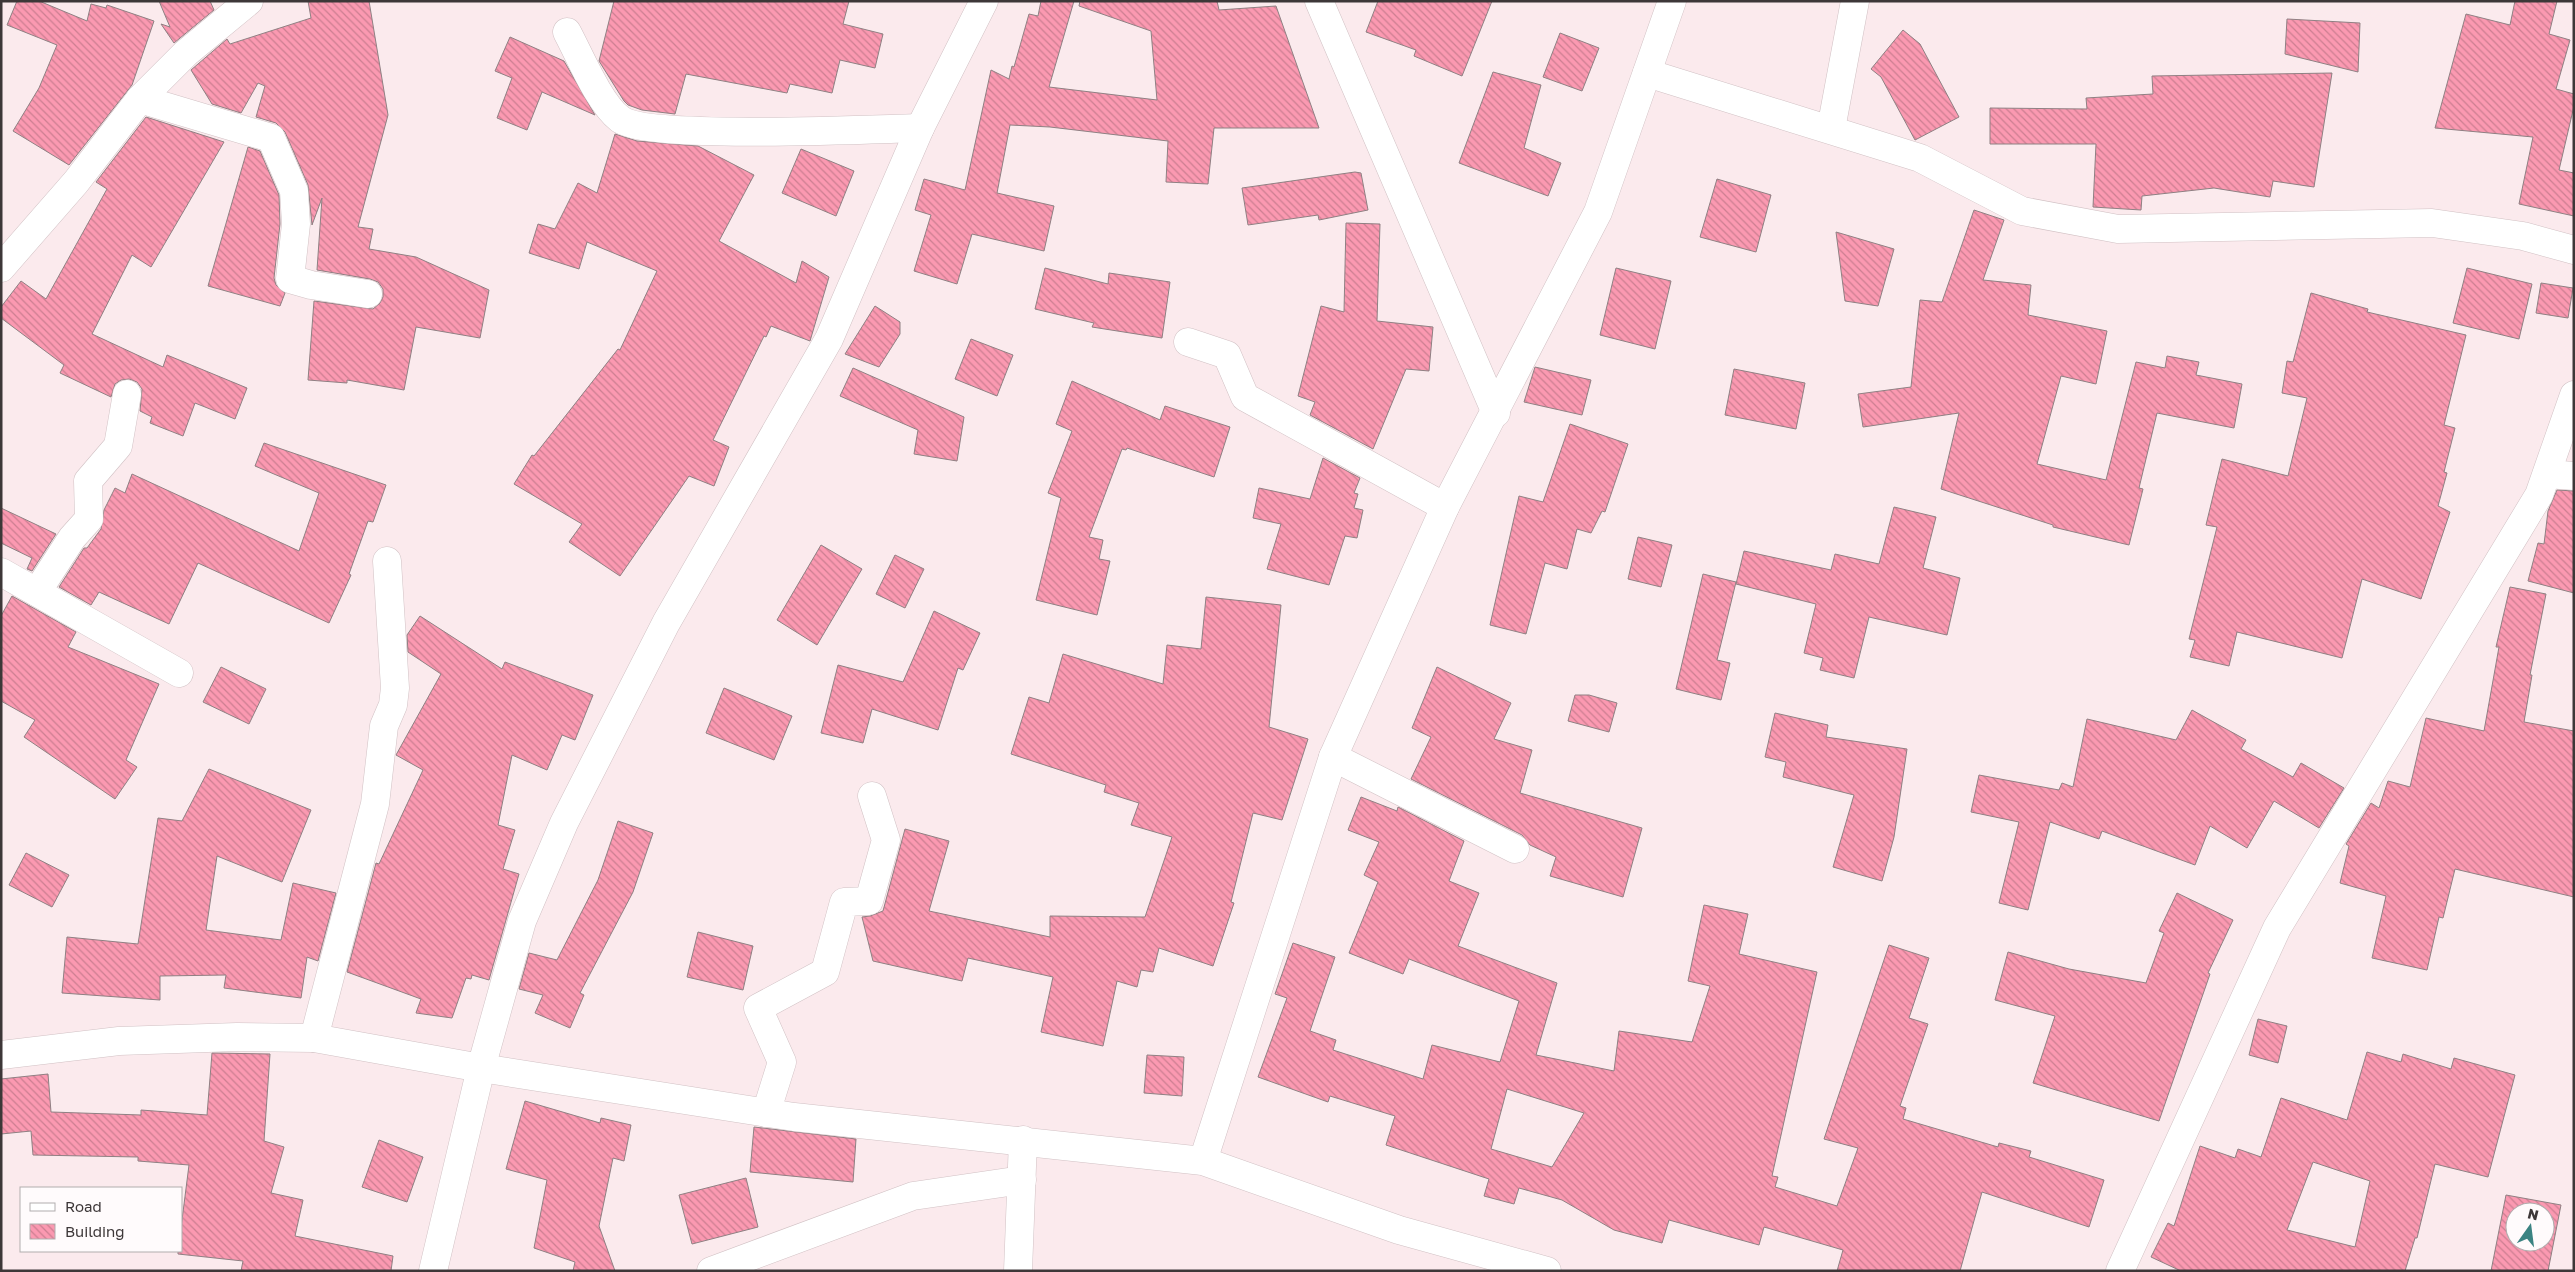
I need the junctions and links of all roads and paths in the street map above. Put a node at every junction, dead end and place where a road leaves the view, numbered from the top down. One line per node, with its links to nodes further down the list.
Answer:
1 (249, 1): 8 (street)
2 (984, 1): 9 (street)
3 (1319, 1): 17 (street)
4 (1672, 1): 7 (street)
5 (1855, 1): 10 (street)
6 (567, 32): 9 (street)
7 (1647, 73): 10 (street); 17 (street)
8 (140, 98): 12 (street); 13 (street)
9 (920, 128): 30 (street)
10 (1831, 129): 11 (street)
11 (2574, 250)
12 (1, 268)
13 (368, 294)
14 (1188, 342): 20 (street)
15 (127, 394): 23 (street)
16 (2574, 395): 18 (street)
17 (1496, 413): 20 (street)
18 (2547, 474): 19 (street); 39 (street)
19 (2574, 476)
20 (1445, 507): 25 (street)
21 (387, 561): 28 (street)
22 (1, 572): 23 (street)
23 (37, 592): 24 (street)
24 (180, 673)
25 (1332, 757): 27 (street); 33 (street)
26 (872, 796): 31 (street)
27 (1515, 849)
28 (314, 1038): 29 (street); 30 (street)
29 (1, 1055)
30 (481, 1068): 31 (street); 35 (street)
31 (766, 1113): 32 (street)
32 (1022, 1140): 33 (street); 34 (street)
33 (1203, 1161): 38 (street)
34 (1022, 1180): 36 (street); 37 (street)
35 (433, 1271)
36 (711, 1271)
37 (1018, 1271)
38 (1547, 1271)
39 (2120, 1271)

